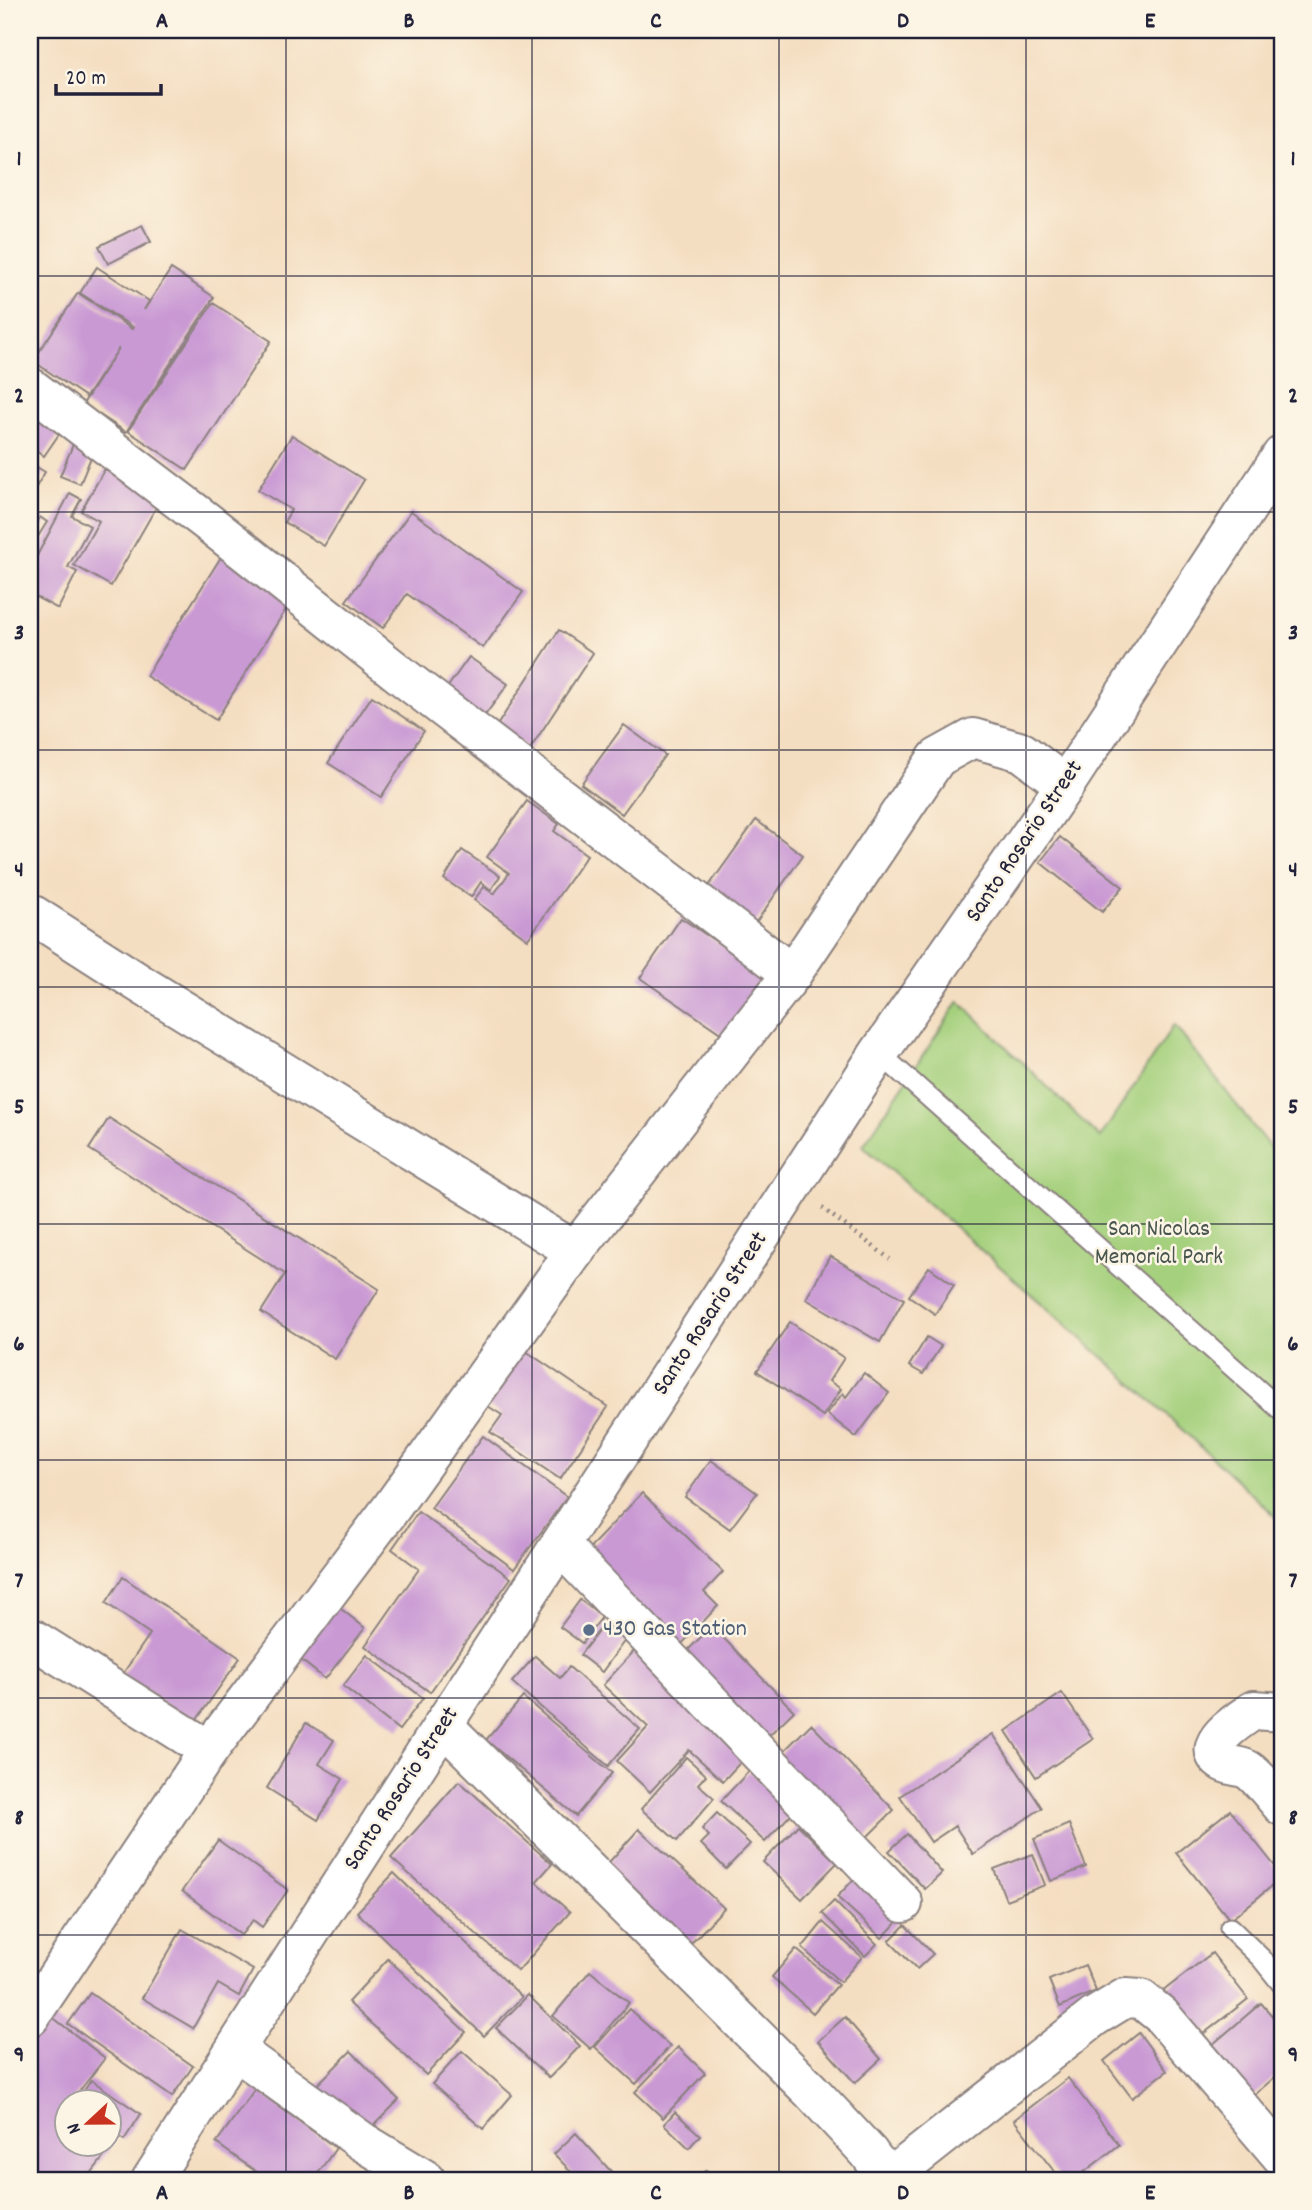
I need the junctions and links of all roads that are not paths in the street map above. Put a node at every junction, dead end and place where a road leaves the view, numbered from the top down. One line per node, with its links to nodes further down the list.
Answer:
1 (30, 387): 5 (street)
2 (1282, 455): 3 (street, Santo Rosario Street)
3 (1065, 785): 5 (street); 6 (street, Santo Rosario Street)
4 (30, 913): 7 (street)
5 (792, 974): 7 (street)
6 (880, 1053): 8 (lane); 9 (street, Santo Rosario Street)
7 (575, 1251): 13 (street)
8 (1282, 1411)
9 (560, 1545): 12 (street, Santo Rosario Street); 15 (street)
10 (30, 1637): 13 (street)
11 (1282, 1712): 14 (street)
12 (443, 1725): 19 (street, Santo Rosario Street); 20 (street)
13 (209, 1750): 18 (street)
14 (1282, 1806)
15 (903, 1903)
16 (1230, 1928): 17 (lane)
17 (1282, 1984)
18 (30, 2017)
19 (235, 2049): 21 (street, Santo Rosario Street); 22 (street)
20 (1282, 2157)
21 (151, 2180)
22 (426, 2180)

